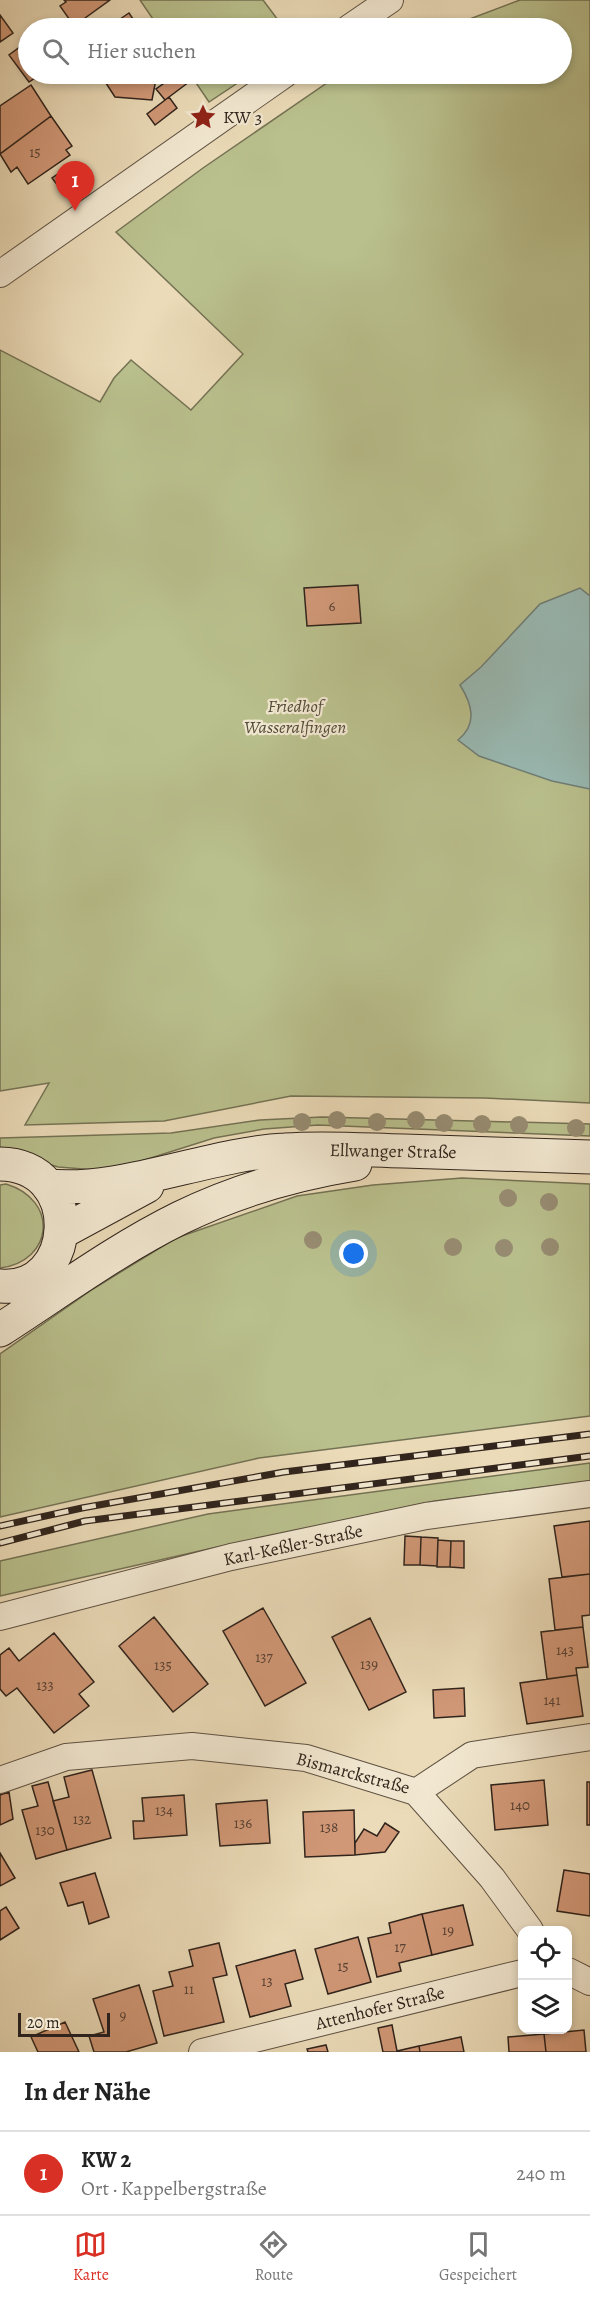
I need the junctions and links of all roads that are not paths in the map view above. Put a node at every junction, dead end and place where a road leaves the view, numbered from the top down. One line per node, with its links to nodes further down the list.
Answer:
1 (390, 0): 2 (street)
2 (364, 18)
3 (271, 84): 4 (street)
4 (0, 274)
5 (461, 1153): 6 (main road, Ellwanger Straße); 7 (main road, Ellwanger Straße); 12 (main road)
6 (590, 1157)
7 (198, 1163): 9 (main road, Ellwanger Straße); 10 (main road, Ellwanger Straße)
8 (0, 1164): 9 (main road)
9 (48, 1186): 10 (main road)
10 (62, 1233): 11 (main road)
11 (2, 1288)
12 (0, 1330)
13 (590, 1494): 14 (street, Karl-Keßler-Straße)
14 (0, 1617)
15 (590, 1737): 17 (street, Bismarckstraße)
16 (0, 1780): 17 (street, Bismarckstraße)
17 (416, 1792): 18 (street)
18 (527, 1926)
19 (572, 1973): 21 (street)
20 (518, 1974): 22 (street, Attenhofer Straße)
21 (590, 1982)
22 (202, 2052)

